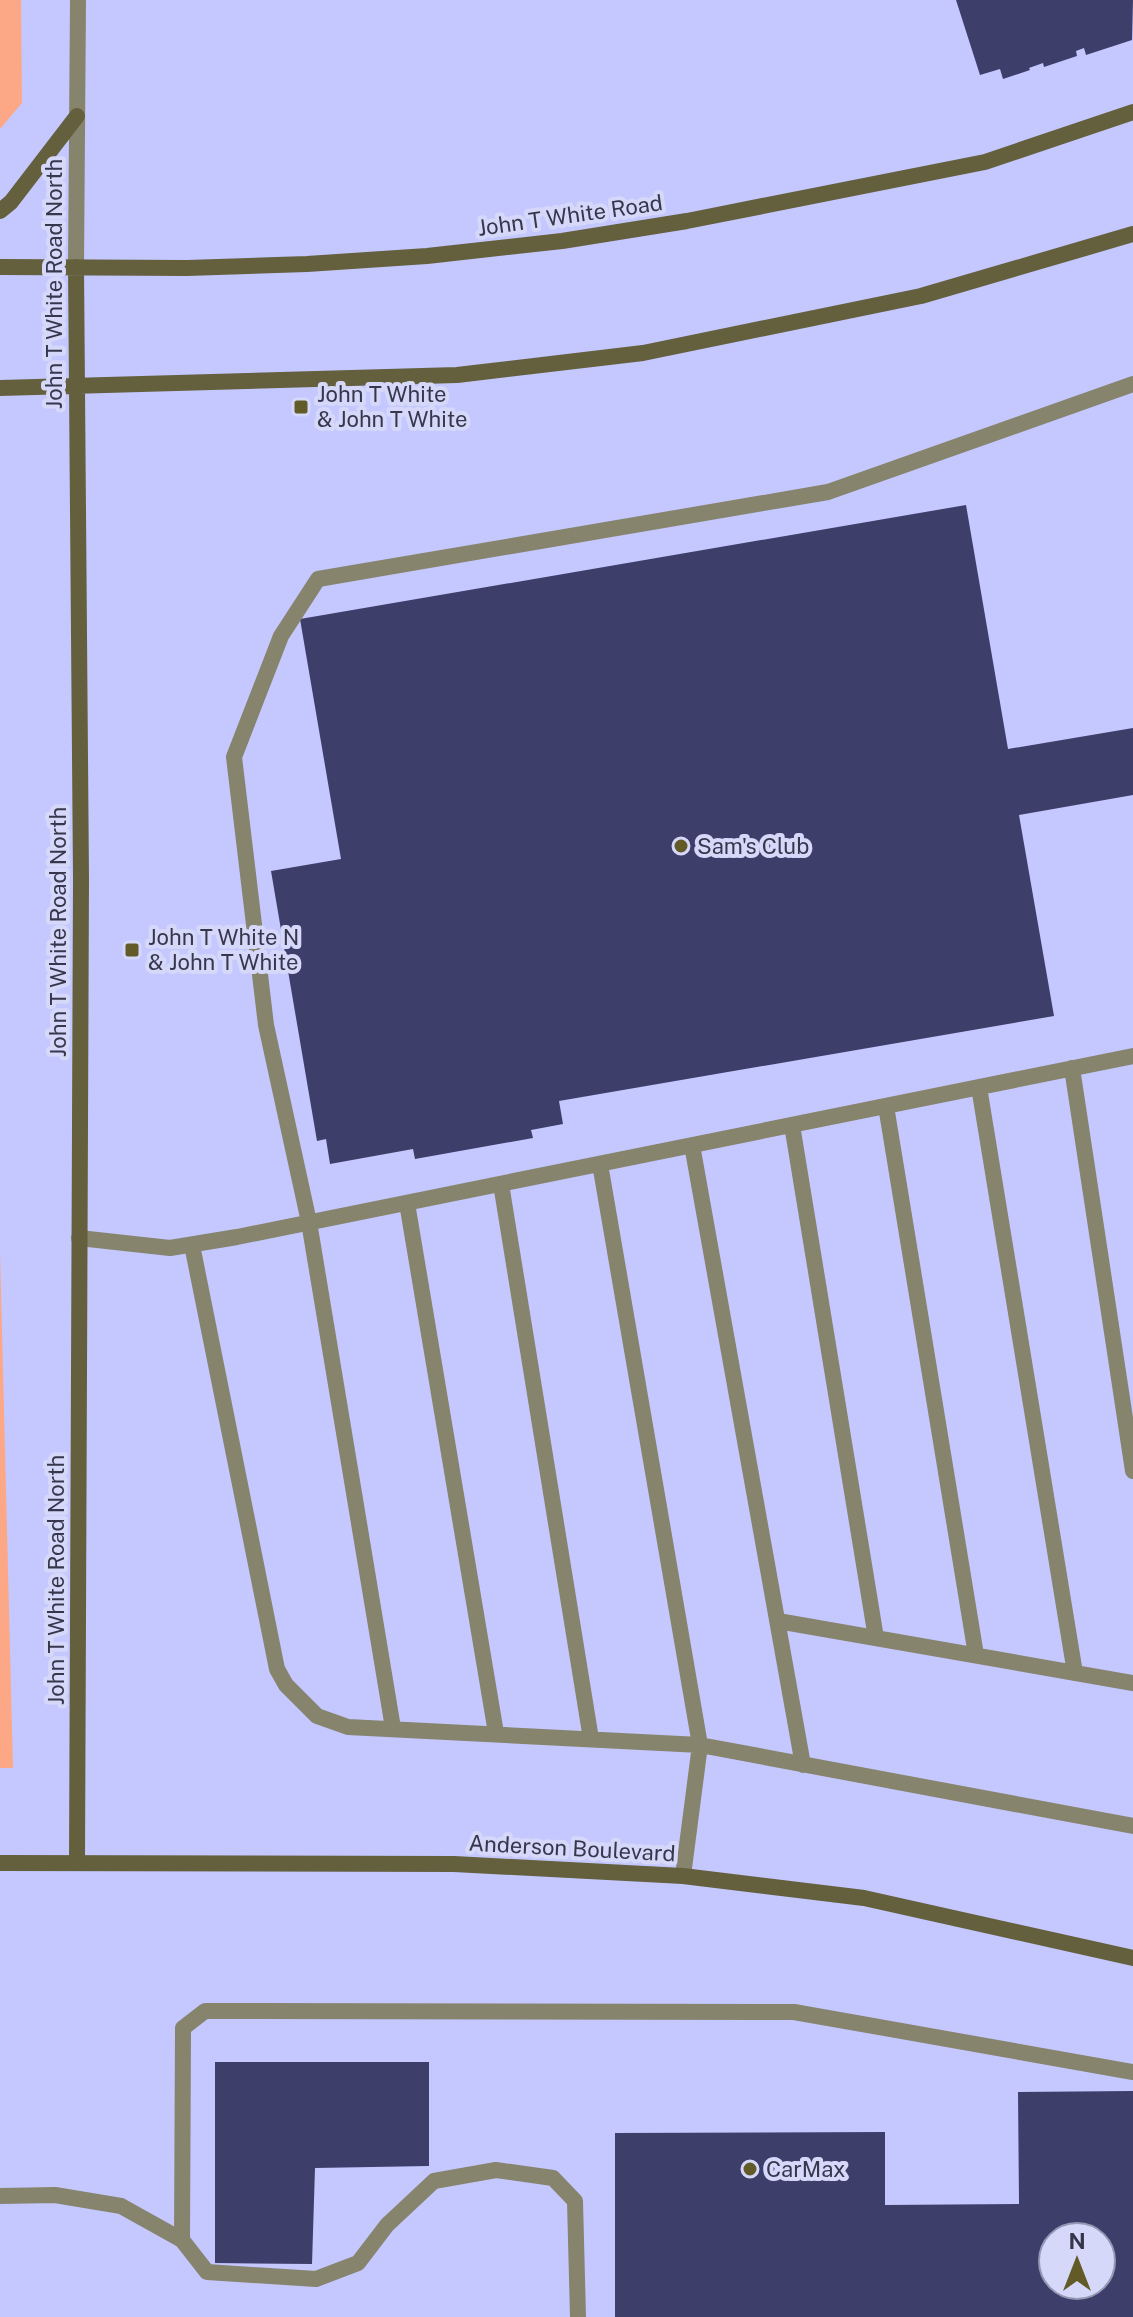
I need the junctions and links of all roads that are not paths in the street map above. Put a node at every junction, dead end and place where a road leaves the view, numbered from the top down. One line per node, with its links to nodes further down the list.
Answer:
1 (78, 0): 3 (street, John T White Road North)
2 (1133, 112): 7 (street, John T White Road)
3 (77, 116): 4 (street); 7 (street, John T White Road North)
4 (0, 211)
5 (1133, 234): 10 (street)
6 (0, 267): 7 (street, John T White Road)
7 (76, 267): 10 (street, John T White Road North)
8 (1133, 384): 20 (street)
9 (0, 388): 10 (street)
10 (75, 388): 21 (street, John T White Road North)
11 (1133, 1056): 12 (street)
12 (1072, 1068): 13 (street); 23 (street)
13 (979, 1087): 14 (street); 27 (street)
14 (886, 1106): 15 (street); 26 (street)
15 (792, 1125): 16 (street); 25 (street)
16 (692, 1145): 17 (street); 24 (street)
17 (600, 1164): 18 (street); 32 (street)
18 (501, 1184): 19 (street); 31 (street)
19 (407, 1203): 20 (street); 30 (street)
20 (309, 1222): 22 (street); 29 (street)
21 (79, 1238): 22 (street); 36 (street, John T White Road North)
22 (192, 1245): 29 (street)
23 (1133, 1471)
24 (778, 1621): 25 (street); 33 (street)
25 (876, 1638): 26 (street)
26 (976, 1655): 27 (street)
27 (1075, 1673): 28 (street)
28 (1133, 1683)
29 (393, 1728): 30 (street)
30 (496, 1733): 31 (street)
31 (591, 1739): 32 (street)
32 (700, 1745): 33 (street); 37 (street)
33 (803, 1765): 34 (street)
34 (1133, 1826)
35 (0, 1863): 36 (street, Anderson Boulevard)
36 (77, 1863): 37 (street, Anderson Boulevard)
37 (683, 1876): 38 (street, Anderson Boulevard)
38 (1133, 1958)
39 (1133, 2072): 41 (street)
40 (0, 2196): 41 (street)
41 (182, 2240): 42 (street)
42 (578, 2317)

